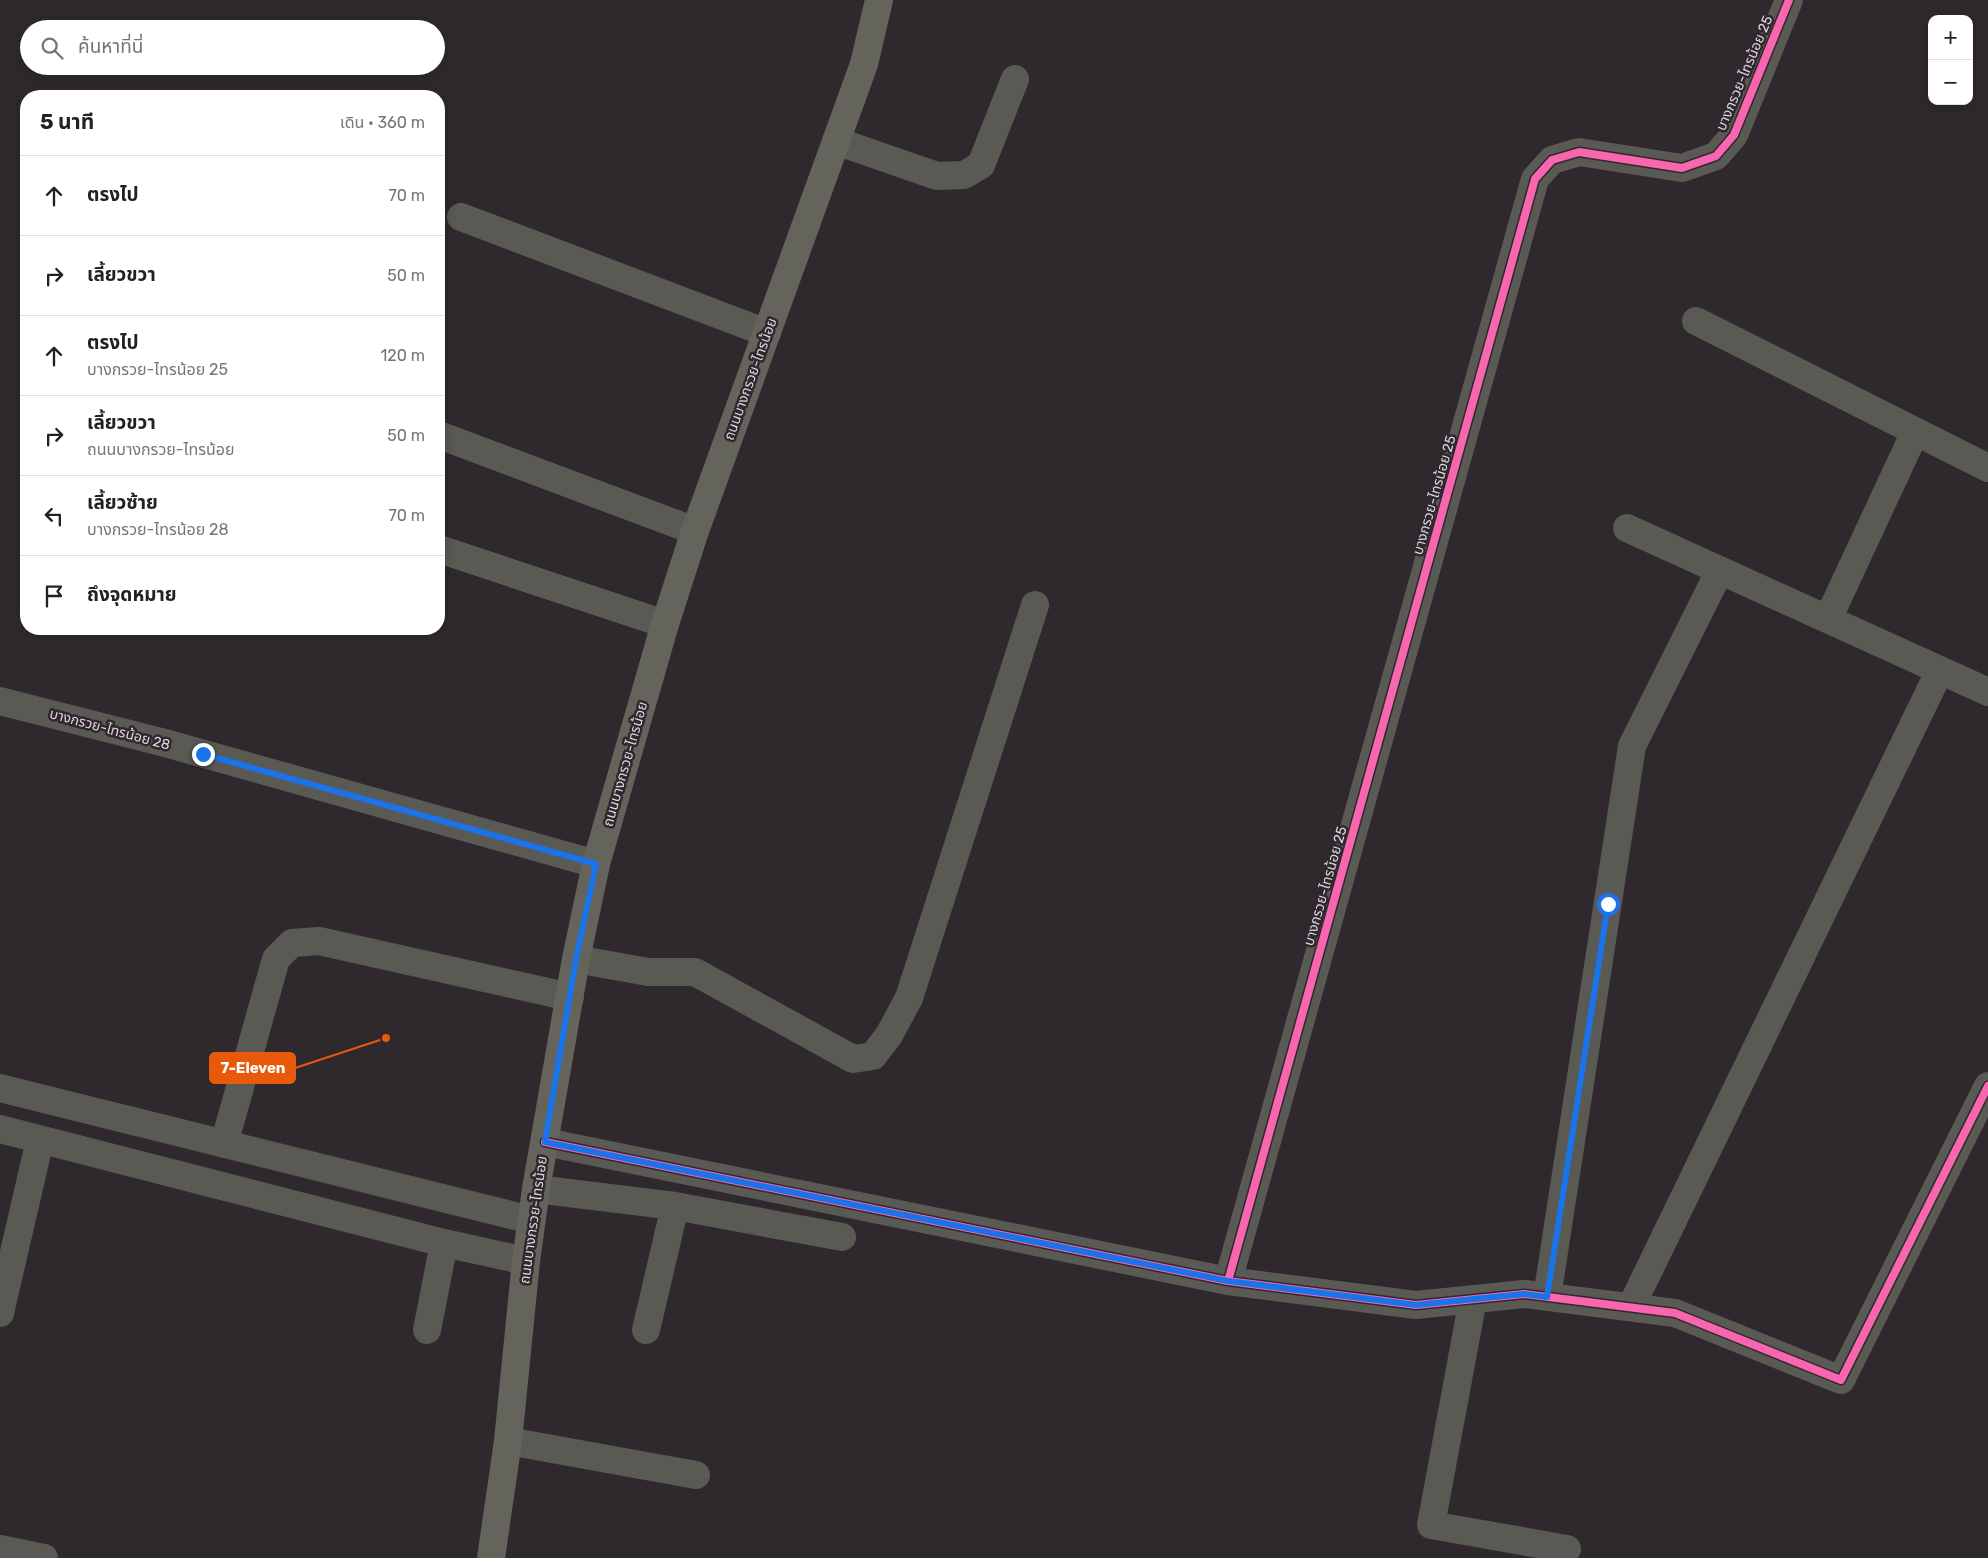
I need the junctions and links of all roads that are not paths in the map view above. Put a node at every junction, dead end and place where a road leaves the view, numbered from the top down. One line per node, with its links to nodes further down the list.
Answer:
1 (879, 0): 4 (main road, ถนนบางกรวย-ไทรน้อย)
2 (1789, 0): 36 (street, บางกรวย-ไทรน้อย 25)
3 (1015, 79): 4 (street)
4 (836, 141): 7 (main road, ถนนบางกรวย-ไทรน้อย)
5 (461, 217): 7 (street)
6 (1696, 321): 8 (street)
7 (767, 333): 12 (main road, ถนนบางกรวย-ไทรน้อย)
8 (1915, 432): 10 (street); 16 (street)
9 (445, 436): 12 (street)
10 (1988, 468)
11 (1626, 528): 14 (street)
12 (695, 532): 17 (main road, ถนนบางกรวย-ไทรน้อย)
13 (445, 551): 17 (street)
14 (1720, 570): 16 (street); 37 (street)
15 (1035, 606): 22 (street)
16 (1828, 619): 18 (street)
17 (665, 624): 21 (main road, ถนนบางกรวย-ไทรน้อย)
18 (1940, 670): 19 (street); 39 (street)
19 (1988, 692)
20 (0, 701): 21 (street, บางกรวย-ไทรน้อย 28)
21 (596, 864): 22 (main road, ถนนบางกรวย-ไทรน้อย)
22 (576, 959): 23 (main road, ถนนบางกรวย-ไทรน้อย)
23 (570, 997): 28 (main road, ถนนบางกรวย-ไทรน้อย); 29 (street)
24 (1988, 1086): 39 (street)
25 (0, 1088): 29 (street)
26 (0, 1129): 27 (street)
27 (40, 1140): 34 (street); 40 (street)
28 (545, 1142): 30 (main road, ถนนบางกรวย-ไทรน้อย); 36 (street)
29 (224, 1144): 32 (street)
30 (536, 1190): 31 (street); 32 (main road, ถนนบางกรวย-ไทรน้อย)
31 (675, 1206): 33 (street); 42 (street)
32 (531, 1220): 35 (main road, ถนนบางกรวย-ไทรน้อย)
33 (842, 1237)
34 (444, 1244): 35 (street); 41 (street)
35 (526, 1261): 43 (main road, ถนนบางกรวย-ไทรน้อย)
36 (1228, 1281): 38 (street)
37 (1547, 1297): 38 (street); 39 (street)
38 (1473, 1299): 46 (street)
39 (1631, 1307)
40 (0, 1313)
41 (427, 1330)
42 (646, 1330)
43 (508, 1441): 44 (street); 48 (main road, ถนนบางกรวย-ไทรน้อย)
44 (696, 1475)
45 (0, 1549): 47 (street)
46 (1567, 1549)
47 (44, 1558)
48 (490, 1558)

